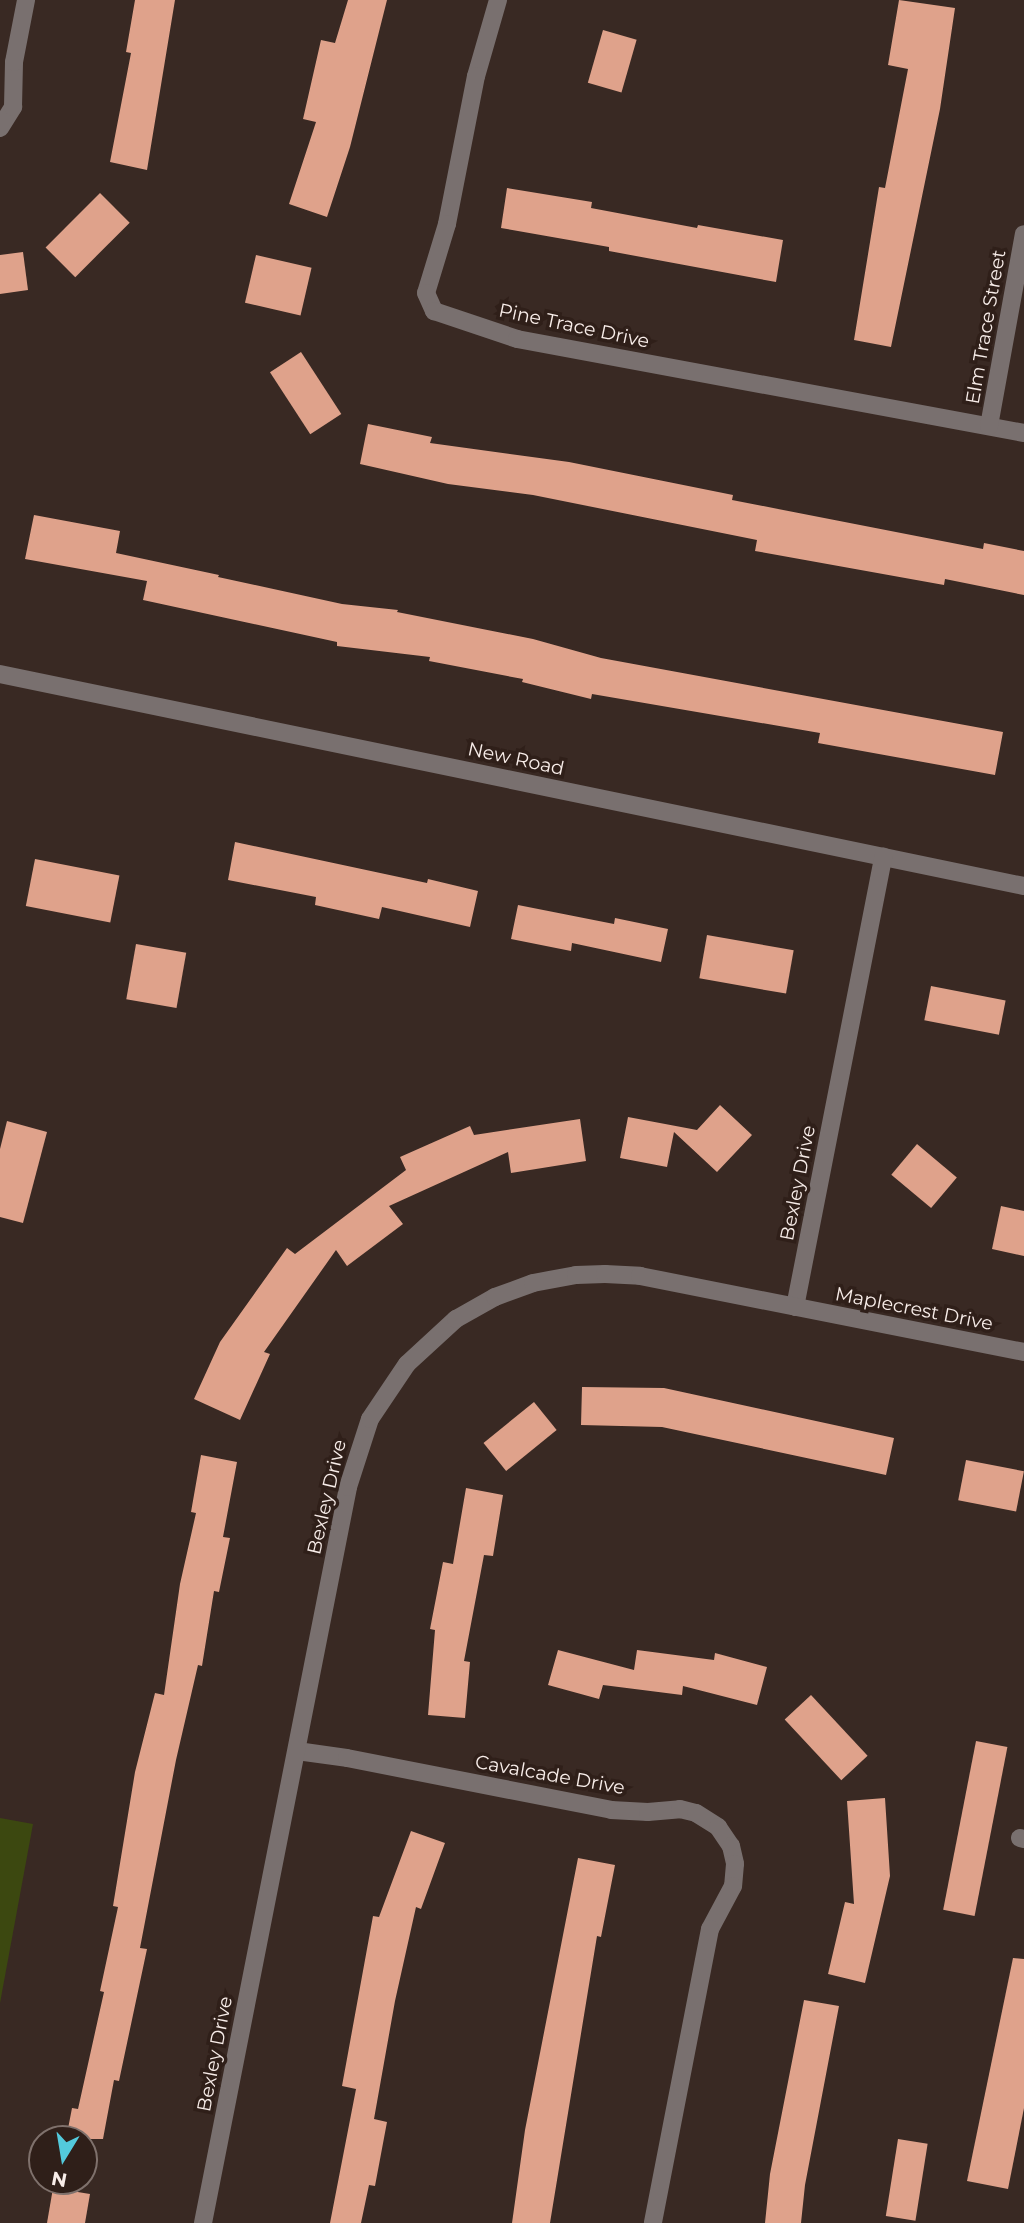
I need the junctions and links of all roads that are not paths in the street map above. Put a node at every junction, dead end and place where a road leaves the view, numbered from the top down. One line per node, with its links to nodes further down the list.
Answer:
1 (26, 0): 3 (street)
2 (498, 0): 5 (street, Pine Trace Drive)
3 (0, 128)
4 (1024, 234): 5 (street, Elm Trace Street)
5 (989, 426): 6 (street, Pine Trace Drive)
6 (1024, 433)
7 (0, 674): 8 (street, New Road)
8 (883, 857): 9 (street, New Road); 10 (street, Bexley Drive)
9 (1024, 886)
10 (795, 1307): 11 (street, Maplecrest Drive); 12 (street, Bexley Drive)
11 (1024, 1352)
12 (297, 1751): 13 (street, Bexley Drive); 14 (street, Cavalcade Drive)
13 (203, 2223)
14 (653, 2223)

